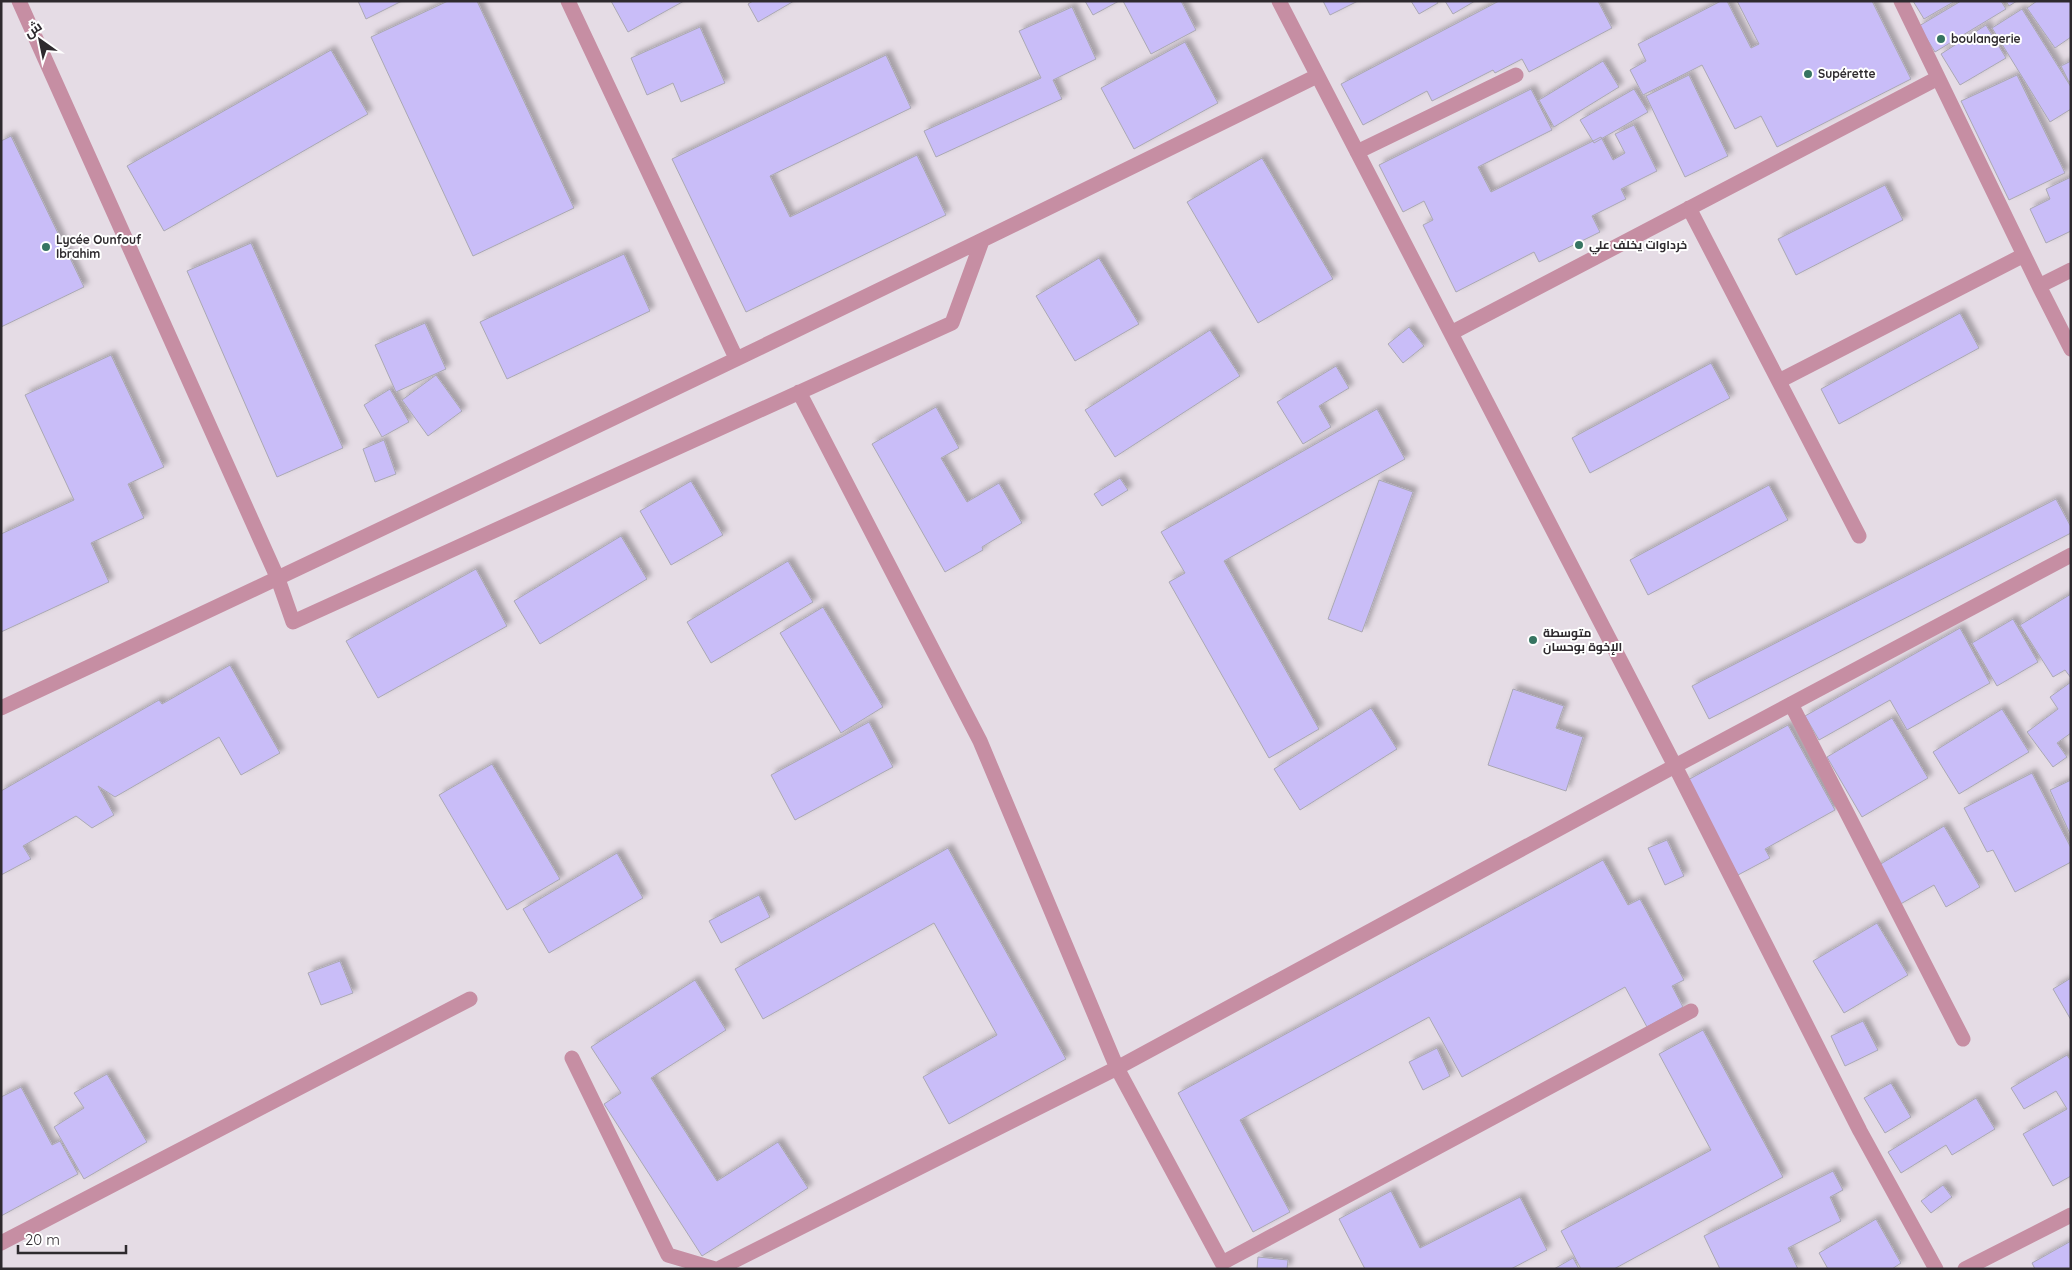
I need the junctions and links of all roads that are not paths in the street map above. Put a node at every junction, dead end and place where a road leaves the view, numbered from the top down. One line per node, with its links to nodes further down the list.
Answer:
1 (19, 1): 21 (street)
2 (568, 1): 16 (street)
3 (1278, 1): 6 (street)
4 (1901, 1): 7 (street)
5 (1516, 74): 8 (street)
6 (1317, 76): 8 (street); 10 (street)
7 (1938, 78): 9 (street); 11 (street)
8 (1357, 152): 14 (street)
9 (1689, 208): 14 (street); 17 (street)
10 (982, 240): 16 (street); 18 (street)
11 (2024, 254): 13 (street); 17 (street)
12 (2071, 270): 13 (street)
13 (2039, 286): 15 (street)
14 (1451, 333): 24 (street)
15 (2071, 349)
16 (736, 358): 21 (street)
17 (1779, 381): 19 (street)
18 (798, 392): 21 (street); 29 (street)
19 (1859, 536)
20 (2071, 554): 22 (street)
21 (278, 579): 23 (street)
22 (1791, 704): 24 (street); 27 (street)
23 (1, 708)
24 (1675, 766): 29 (street); 33 (street)
25 (470, 999): 31 (street)
26 (1691, 1011): 29 (street)
27 (1963, 1039)
28 (572, 1058): 32 (street)
29 (1116, 1068): 32 (street)
30 (2071, 1215): 34 (street)
31 (2, 1242)
32 (716, 1269)
33 (1936, 1269)
34 (1965, 1269)

